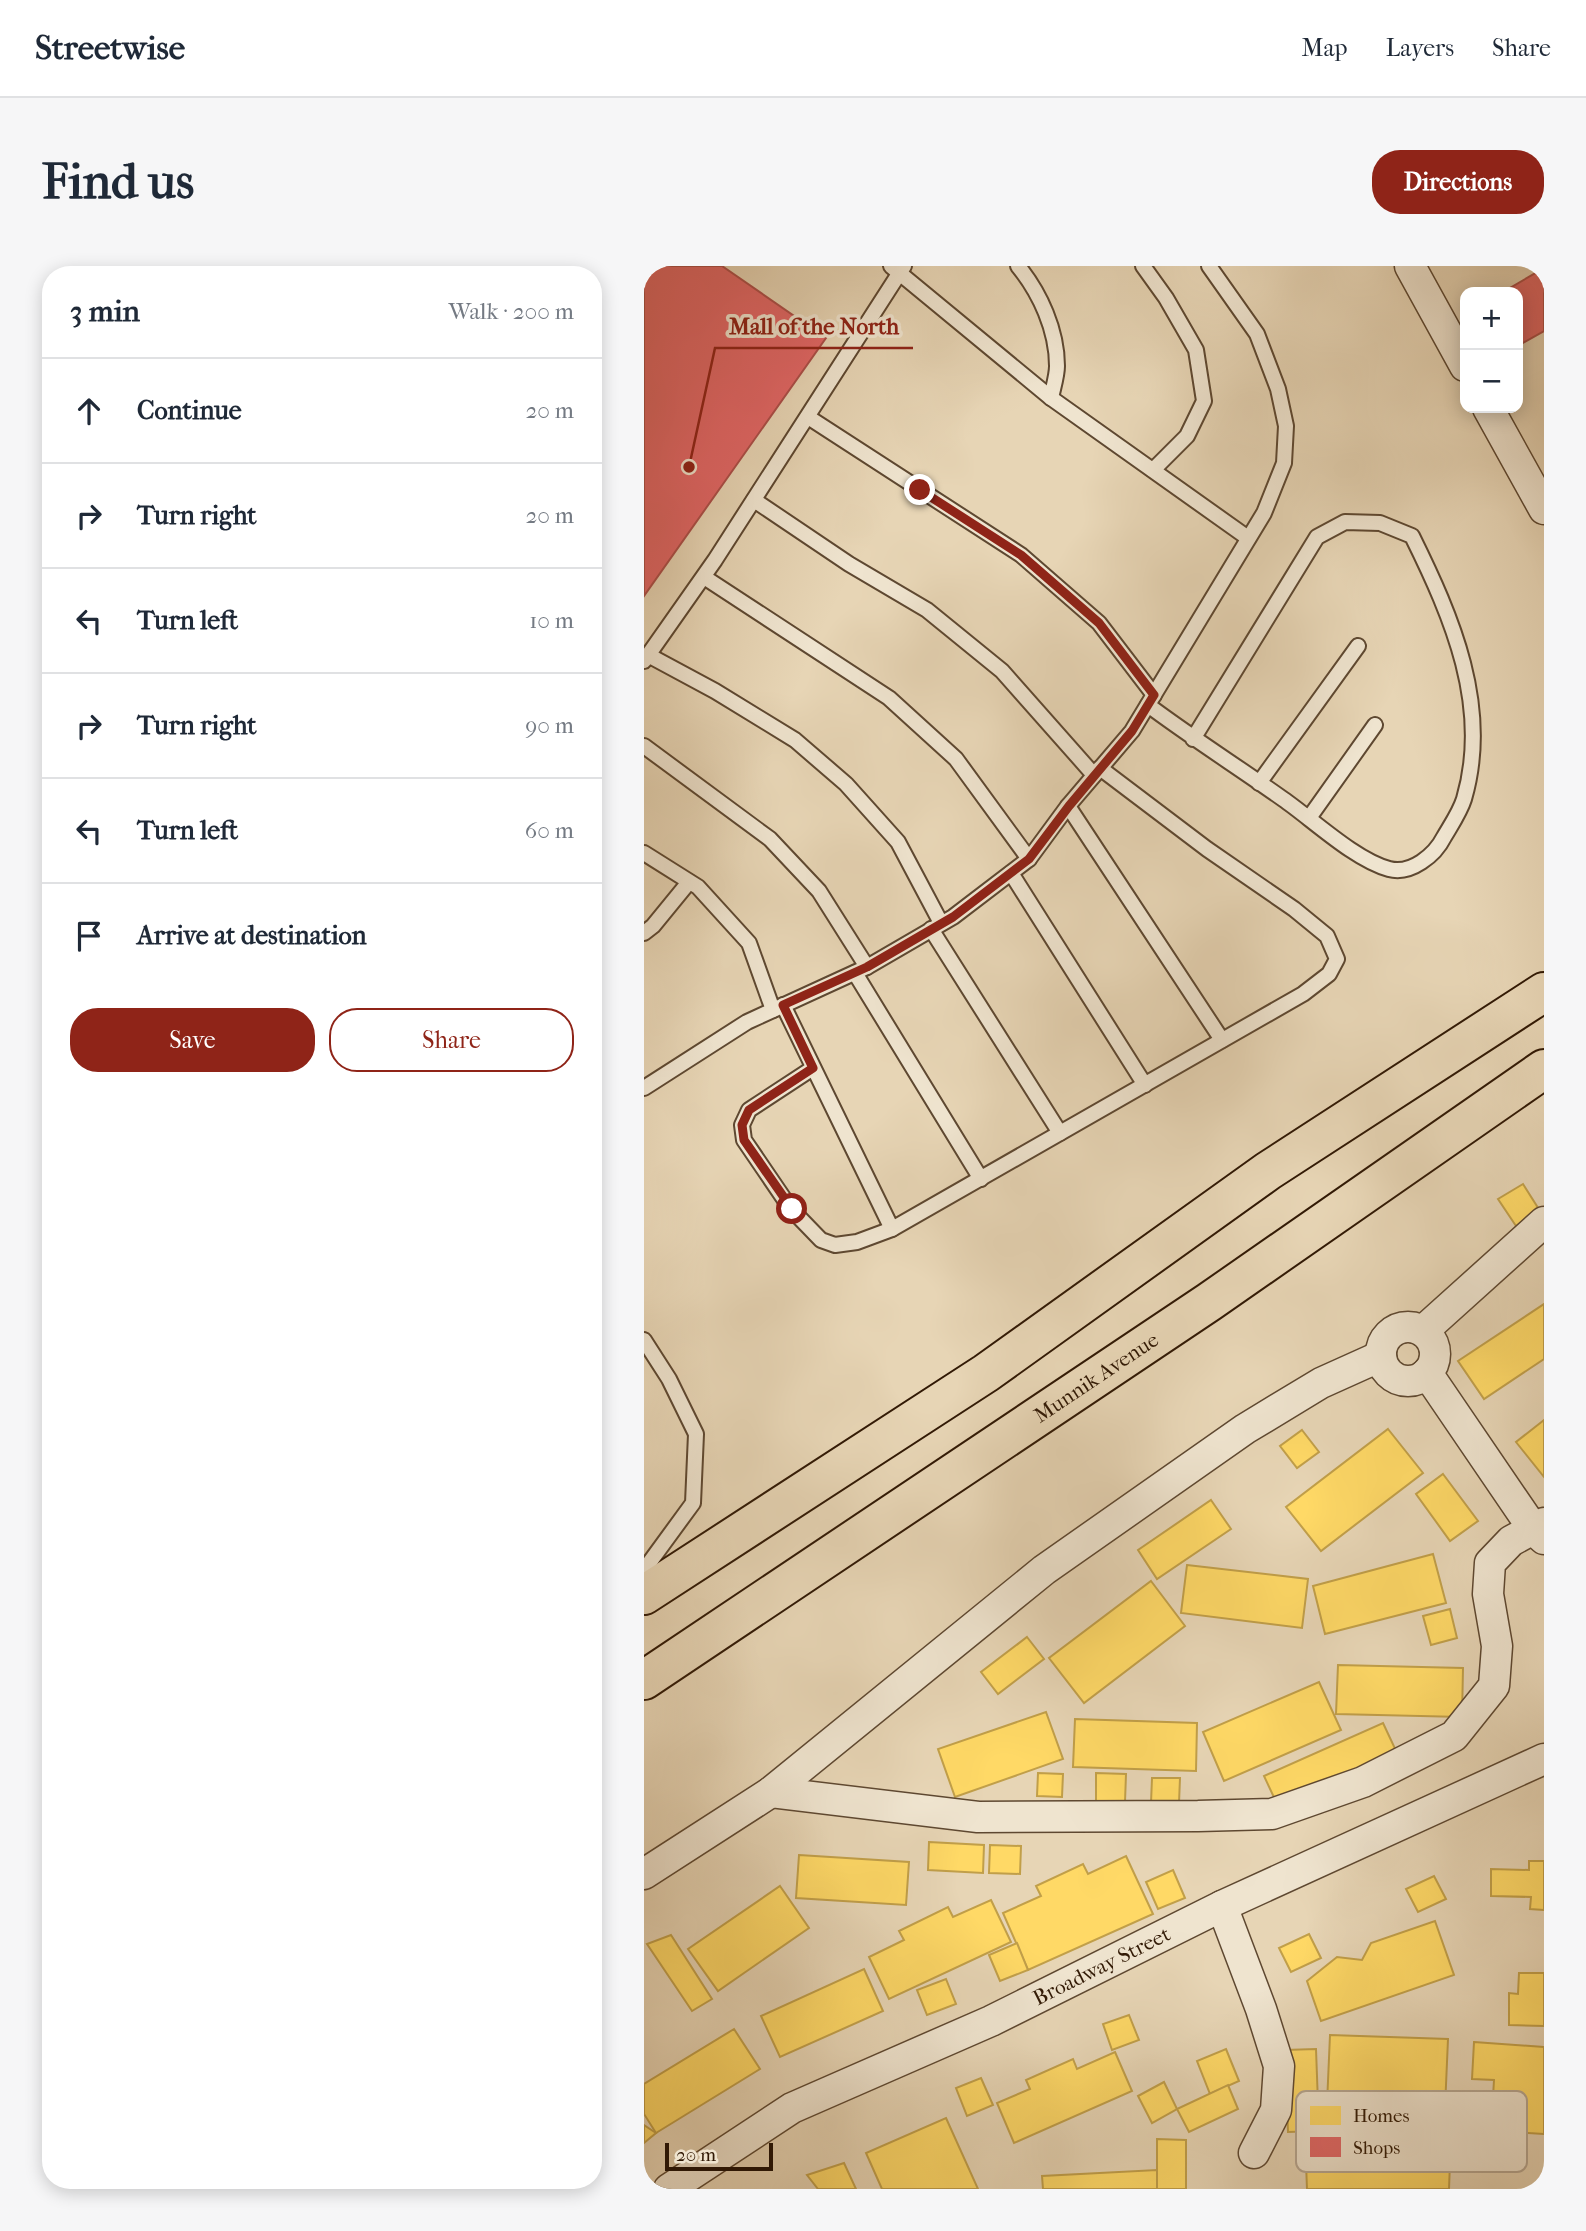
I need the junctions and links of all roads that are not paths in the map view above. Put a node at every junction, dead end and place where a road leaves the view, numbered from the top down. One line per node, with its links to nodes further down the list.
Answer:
1 (1018, 266): 7 (lane)
2 (1143, 266): 10 (lane)
3 (1209, 266): 13 (lane)
4 (1410, 266): 6 (street)
5 (898, 268): 7 (lane); 9 (lane)
6 (1460, 357)
7 (1051, 398): 10 (lane)
8 (1491, 413): 12 (street)
9 (808, 417): 11 (lane); 17 (lane)
10 (1153, 470): 13 (lane)
11 (754, 500): 14 (lane); 21 (lane)
12 (1544, 509)
13 (1248, 538): 17 (lane)
14 (704, 576): 16 (lane); 26 (lane)
15 (1358, 646): 22 (lane)
16 (646, 658): 29 (lane)
17 (1151, 700): 19 (lane); 21 (lane)
18 (1375, 725): 24 (lane)
19 (1193, 739): 22 (lane); 24 (lane)
20 (644, 746): 31 (lane)
21 (1097, 772): 23 (lane); 34 (lane)
22 (1259, 783): 24 (lane)
23 (1069, 806): 26 (lane); 34 (lane)
24 (1309, 818)
25 (644, 853): 28 (lane)
26 (1029, 859): 27 (lane)
27 (1011, 873): 29 (lane); 37 (lane)
28 (689, 881): 30 (lane); 33 (lane)
29 (936, 926): 31 (lane); 39 (lane)
30 (644, 933)
31 (861, 970): 33 (lane); 40 (lane)
32 (1544, 992): 49 (main road)
33 (778, 1007): 35 (lane); 38 (lane)
34 (1222, 1041): 37 (lane)
35 (813, 1068): 42 (lane); 42 (lane)
36 (1544, 1069): 50 (main road, Munnik Avenue)
37 (1145, 1085): 39 (lane)
38 (644, 1088)
39 (1060, 1133): 40 (lane)
40 (981, 1179): 42 (lane)
41 (1544, 1222): 43 (street)
42 (892, 1229)
43 (1423, 1331): 45 (street); 46 (street)
44 (644, 1340): 48 (lane)
45 (1381, 1356): 46 (street); 52 (street)
46 (1427, 1373): 47 (street)
47 (1541, 1531): 52 (street)
48 (644, 1570)
49 (644, 1595)
50 (644, 1680)
51 (1544, 1759): 54 (street, Broadway Street)
52 (771, 1792): 53 (street)
53 (644, 1874)
54 (1222, 1906): 55 (street); 56 (street, Broadway Street)
55 (1254, 2153)
56 (669, 2189)

